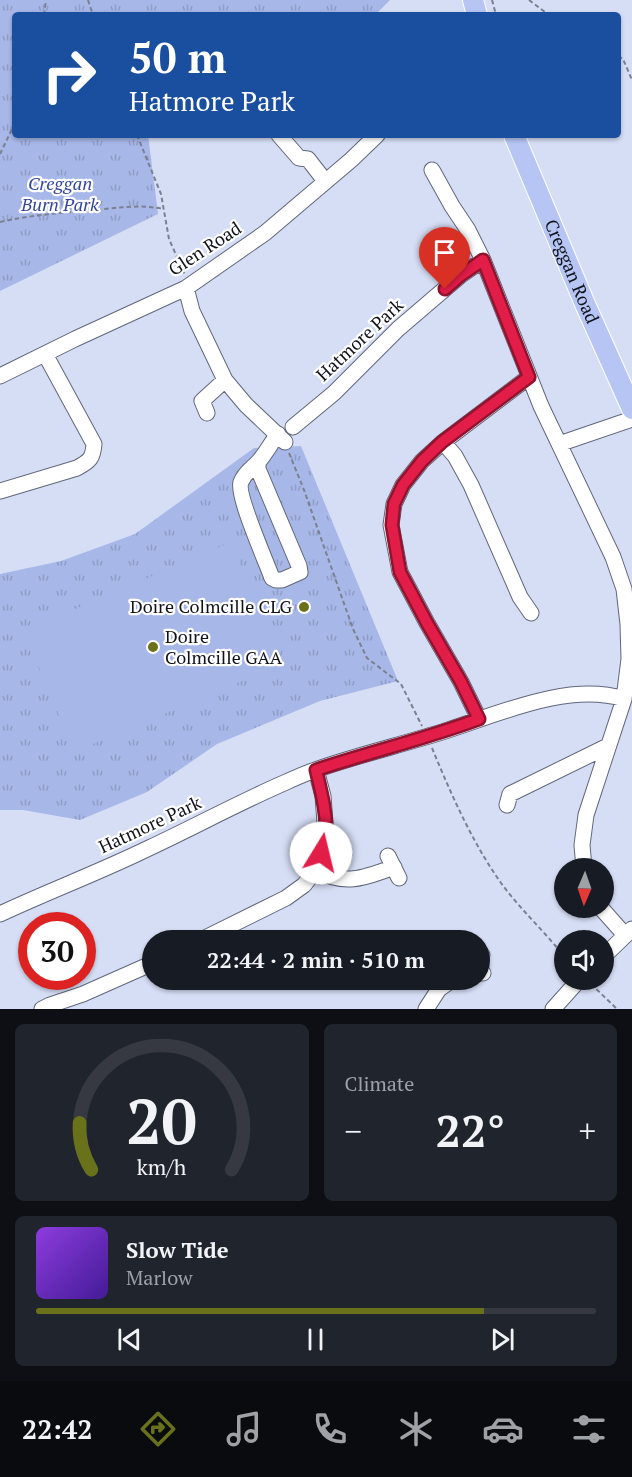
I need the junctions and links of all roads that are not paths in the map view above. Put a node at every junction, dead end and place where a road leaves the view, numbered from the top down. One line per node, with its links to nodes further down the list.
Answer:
1 (282, 138): 5 (street)
2 (374, 138): 5 (street, Glen Road)
3 (515, 138): 13 (main road, Creggan Road)
4 (432, 170): 6 (street)
5 (325, 182): 7 (street, Glen Road)
6 (483, 260): 10 (street); 15 (street, Hatmore Park)
7 (188, 287): 8 (street, Glen Road); 11 (street)
8 (45, 354): 9 (street, Glen Road); 19 (street)
9 (0, 376)
10 (529, 377): 16 (street); 17 (street)
11 (225, 380): 12 (street); 18 (street)
12 (202, 403)
13 (632, 409)
14 (632, 419): 17 (street)
15 (294, 427)
16 (442, 442): 20 (street); 22 (street)
17 (559, 444): 21 (street)
18 (258, 462): 18 (street)
19 (0, 491)
20 (531, 613)
21 (624, 699): 22 (street, Hatmore Park); 23 (street)
22 (479, 719): 24 (street, Hatmore Park)
23 (608, 746): 25 (street); 26 (street)
24 (316, 770): 28 (street); 29 (street, Hatmore Park)
25 (507, 805)
26 (583, 858)
27 (394, 867): 28 (street)
28 (316, 870): 31 (street)
29 (0, 914)
30 (613, 918): 32 (street)
31 (221, 930)
32 (629, 932): 33 (street)
33 (614, 946)
34 (142, 968): 37 (street)
35 (438, 990): 38 (street)
36 (573, 990): 39 (street)
37 (42, 1009)
38 (426, 1009)
39 (553, 1009)

